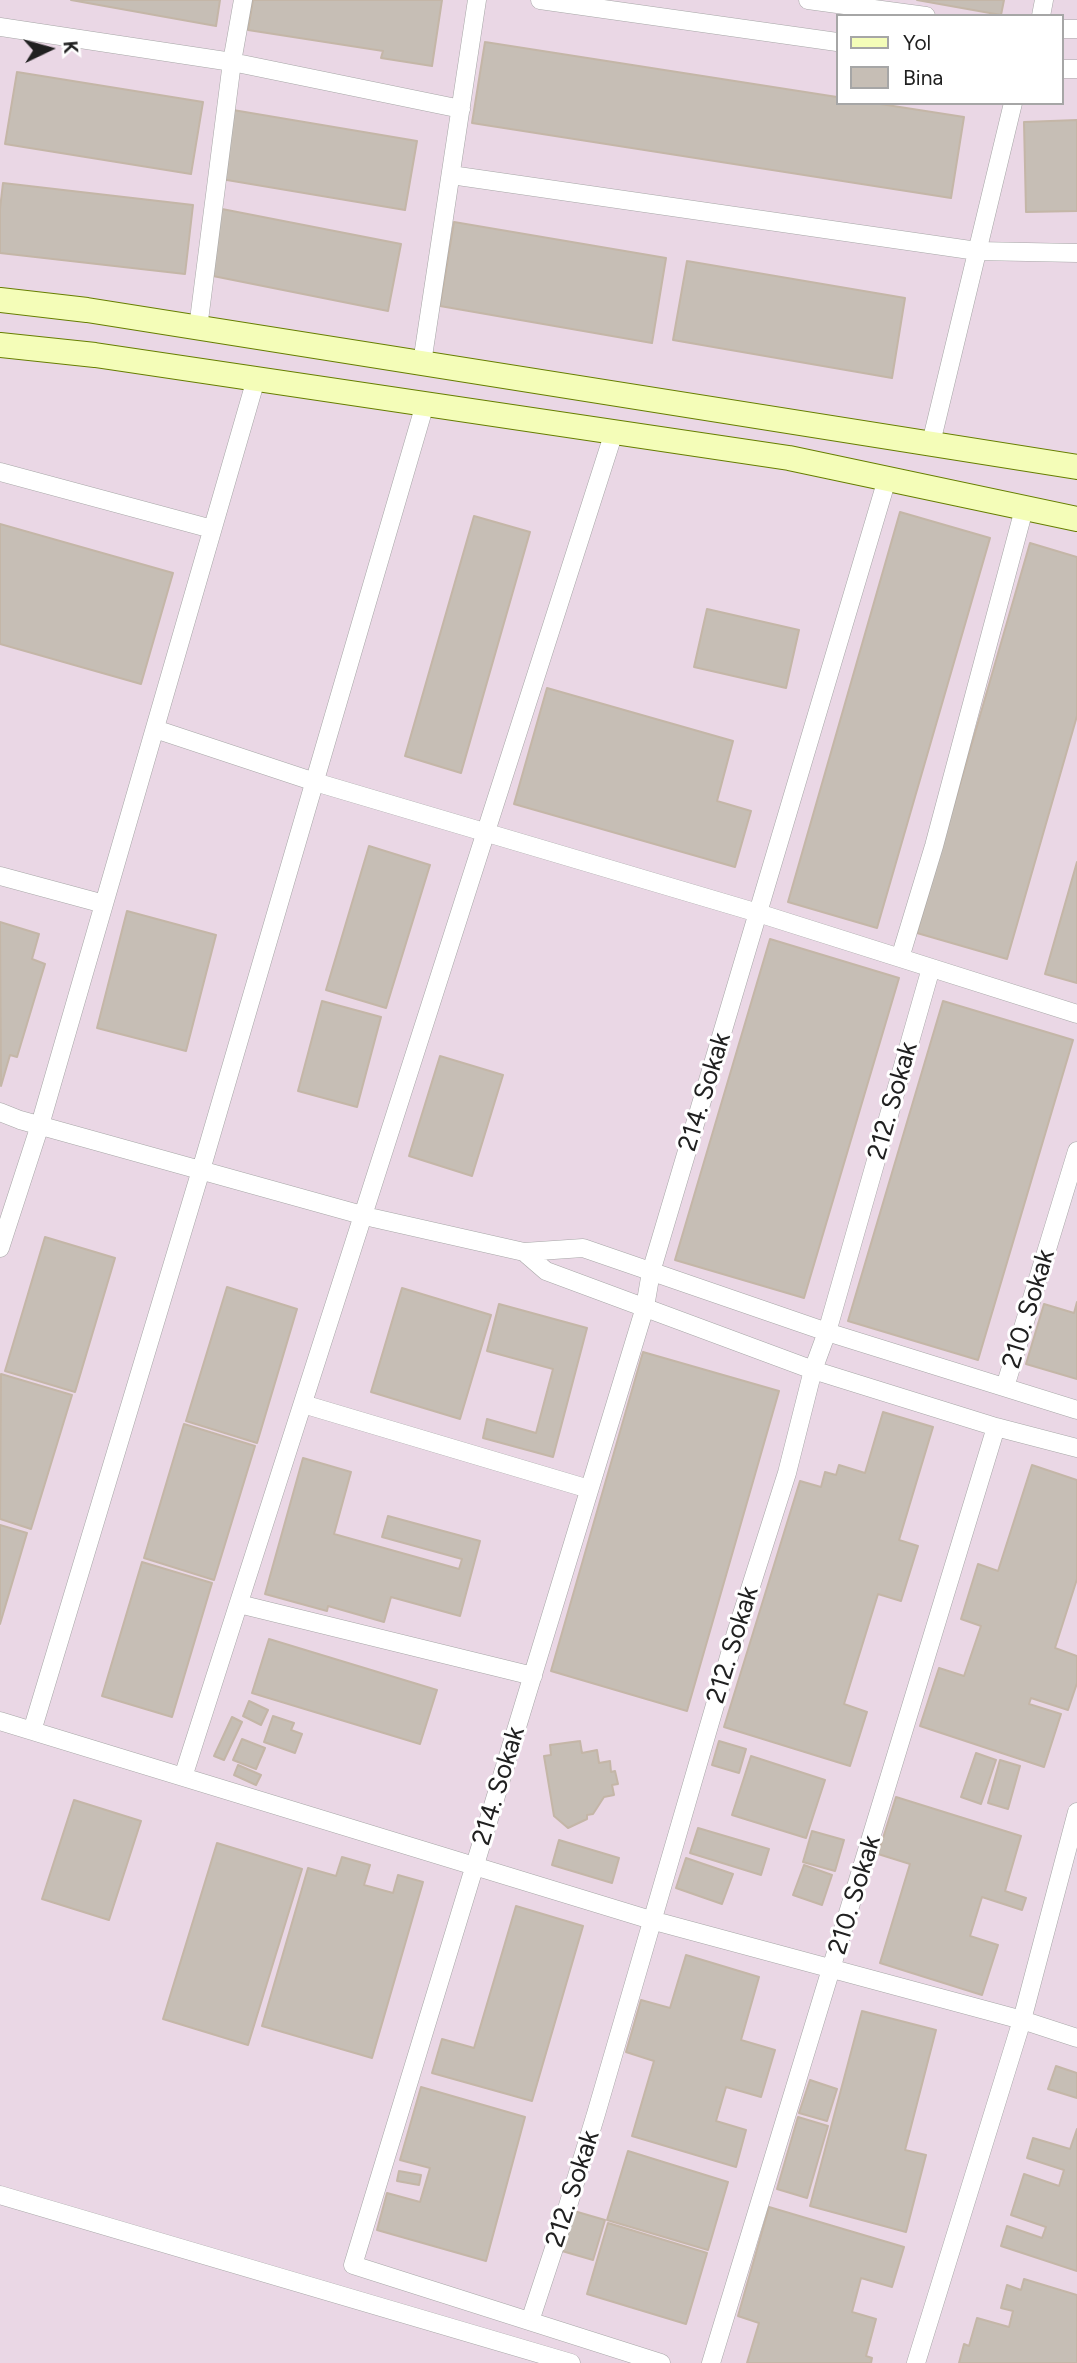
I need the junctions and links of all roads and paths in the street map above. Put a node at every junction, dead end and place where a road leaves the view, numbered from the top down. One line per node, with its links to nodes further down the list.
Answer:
1 (243, 0): 8 (street)
2 (477, 0): 10 (street)
3 (540, 0): 7 (street)
4 (808, 0): 5 (street)
5 (911, 14)
6 (0, 27): 8 (street)
7 (836, 41)
8 (232, 62): 10 (street); 15 (street)
9 (1013, 105): 12 (street)
10 (461, 109): 11 (street)
11 (451, 175): 12 (street); 17 (street)
12 (977, 251): 13 (street); 21 (street)
13 (1077, 253)
14 (0, 300): 15 (main road)
15 (198, 328): 17 (main road)
16 (0, 345): 18 (main road)
17 (422, 363): 21 (main road)
18 (256, 379): 19 (main road); 27 (street)
19 (425, 404): 20 (main road); 29 (street)
20 (614, 432): 24 (main road); 30 (street)
21 (931, 443): 22 (main road)
22 (1077, 467)
23 (0, 472): 27 (street)
24 (887, 479): 25 (main road); 33 (street, 214. Sokak)
25 (1024, 509): 26 (main road); 34 (street)
26 (1077, 519)
27 (212, 529): 28 (street)
28 (155, 729): 29 (street); 32 (street)
29 (315, 782): 30 (street); 40 (street)
30 (486, 832): 33 (street); 41 (street)
31 (0, 876): 32 (street)
32 (104, 904): 38 (street)
33 (758, 913): 34 (street); 44 (street, 214. Sokak)
34 (900, 958): 35 (street)
35 (931, 968): 36 (street); 46 (street, 212. Sokak)
36 (1077, 1014)
37 (0, 1112): 38 (street)
38 (40, 1125): 40 (street); 42 (street)
39 (1077, 1151): 48 (street, 210. Sokak)
40 (201, 1170): 41 (street); 57 (street)
41 (363, 1215): 43 (street); 49 (street)
42 (0, 1248)
43 (524, 1252): 44 (street); 45 (street)
44 (651, 1272): 45 (street, 214. Sokak); 46 (street)
45 (645, 1307): 47 (street); 53 (street, 214. Sokak)
46 (827, 1332): 47 (street, 212. Sokak); 48 (street)
47 (813, 1370): 51 (street); 61 (street, 212. Sokak)
48 (1006, 1387): 50 (street)
49 (303, 1404): 53 (street); 54 (street)
50 (1077, 1410)
51 (996, 1427): 52 (street); 62 (street, 210. Sokak)
52 (1077, 1448)
53 (589, 1489): 55 (street, 214. Sokak)
54 (239, 1604): 55 (street); 58 (street)
55 (533, 1676): 60 (street, 214. Sokak)
56 (0, 1721): 57 (street)
57 (32, 1731): 58 (street)
58 (183, 1777): 60 (street)
59 (1077, 1812): 63 (street)
60 (474, 1866): 61 (street); 66 (street, 214. Sokak)
61 (652, 1920): 62 (street); 66 (street, 212. Sokak)
62 (832, 1969): 63 (street); 69 (street, 210. Sokak)
63 (1022, 2020): 64 (street); 70 (street)
64 (1077, 2038)
65 (0, 2195): 67 (street)
66 (530, 2320): 68 (street)
67 (571, 2363)
68 (661, 2363)
69 (711, 2363)
70 (916, 2363)

